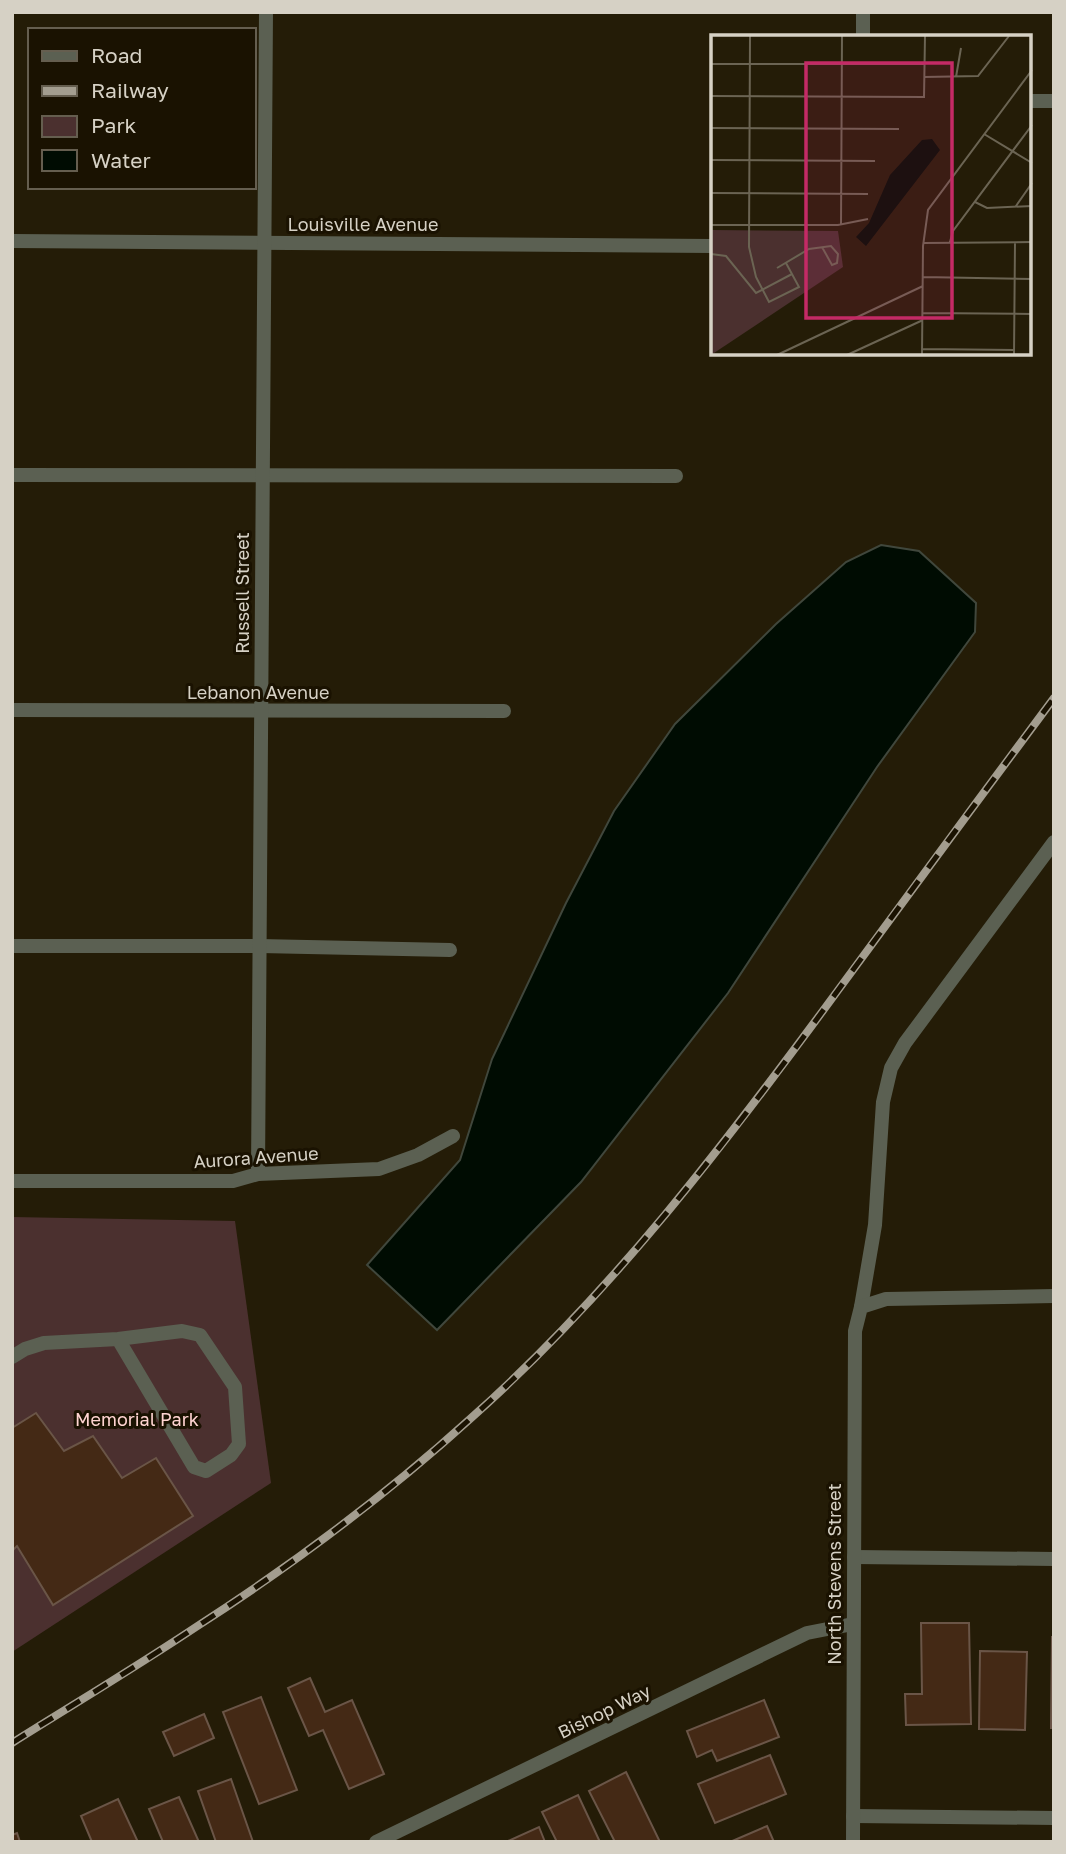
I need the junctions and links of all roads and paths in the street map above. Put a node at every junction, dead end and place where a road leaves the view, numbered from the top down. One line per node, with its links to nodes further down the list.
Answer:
1 (266, 12): 7 (street, Russell Street)
2 (863, 12): 3 (street)
3 (863, 35)
4 (1031, 101): 5 (street)
5 (1054, 101)
6 (12, 241): 7 (street, Louisville Avenue)
7 (264, 243): 8 (street, Louisville Avenue); 10 (street, Russell Street)
8 (711, 246)
9 (12, 475): 10 (street)
10 (262, 476): 11 (street); 13 (street, Russell Street)
11 (676, 476)
12 (12, 710): 13 (street, Lebanon Avenue)
13 (260, 711): 14 (street, Lebanon Avenue); 17 (street, Russell Street)
14 (504, 711)
15 (1054, 842): 23 (street, North Stevens Street)
16 (12, 946): 17 (street)
17 (260, 946): 18 (street); 20 (street, Russell Street)
18 (450, 950)
19 (453, 1136): 20 (street, Aurora Avenue)
20 (257, 1174): 21 (street, Aurora Avenue)
21 (12, 1181)
22 (1054, 1297): 23 (street)
23 (861, 1307): 26 (street, North Stevens Street)
24 (118, 1339): 24 (street); 25 (street)
25 (12, 1357)
26 (854, 1557): 27 (street); 28 (street, North Stevens Street)
27 (1054, 1559)
28 (853, 1624): 29 (street, North Stevens Street); 31 (street, Bishop Way)
29 (853, 1816): 30 (street); 32 (street, North Stevens Street)
30 (1054, 1818)
31 (376, 1842)
32 (853, 1842)

